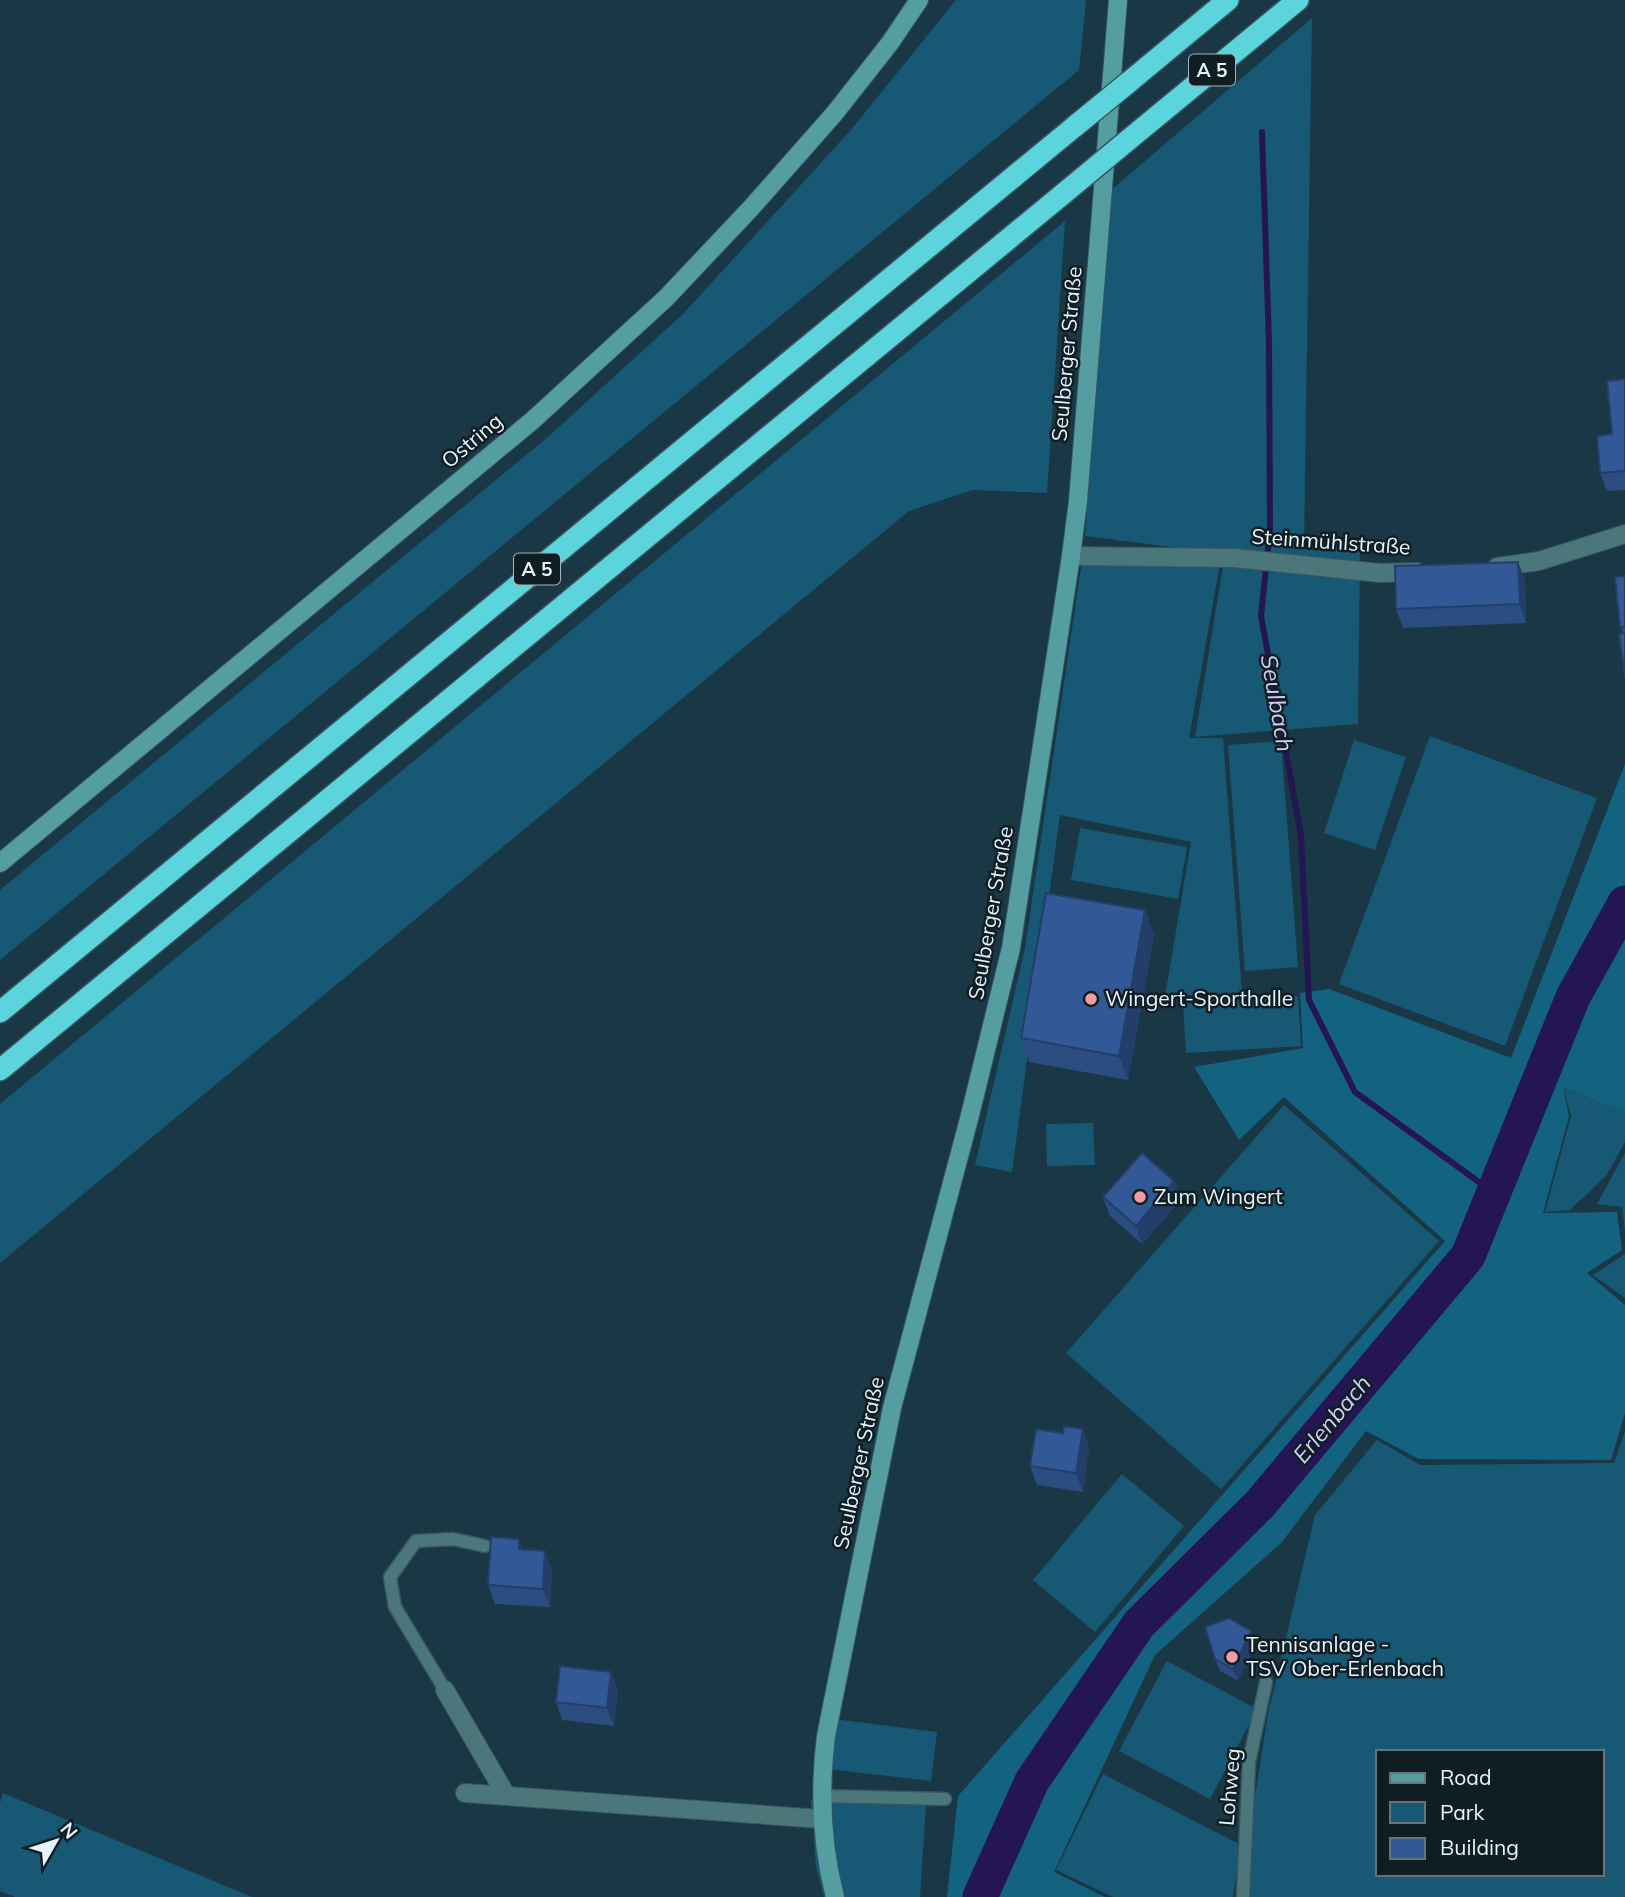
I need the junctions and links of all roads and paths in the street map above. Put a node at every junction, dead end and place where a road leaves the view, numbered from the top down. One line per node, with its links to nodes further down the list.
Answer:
1 (919, 0): 9 (street, Ostring)
2 (1118, 0): 6 (street, Seulberger Straße)
3 (1228, 0): 10 (highway, A 5, bridge)
4 (1298, 0): 11 (highway, A 5, bridge)
5 (1625, 534): 7 (street)
6 (1071, 556): 8 (street, Steinmühlstraße); 17 (street, Seulberger Straße)
7 (1486, 568)
8 (1433, 571)
9 (0, 863)
10 (0, 1012)
11 (0, 1070)
12 (485, 1546): 14 (lane)
13 (1266, 1682): 21 (lane, Lohweg)
14 (445, 1690): 16 (street)
15 (465, 1793): 16 (street)
16 (506, 1795): 19 (street)
17 (821, 1796): 18 (lane); 19 (street, Seulberger Straße)
18 (945, 1799)
19 (821, 1819): 20 (street, Seulberger Straße)
20 (835, 1897)
21 (1243, 1897)

